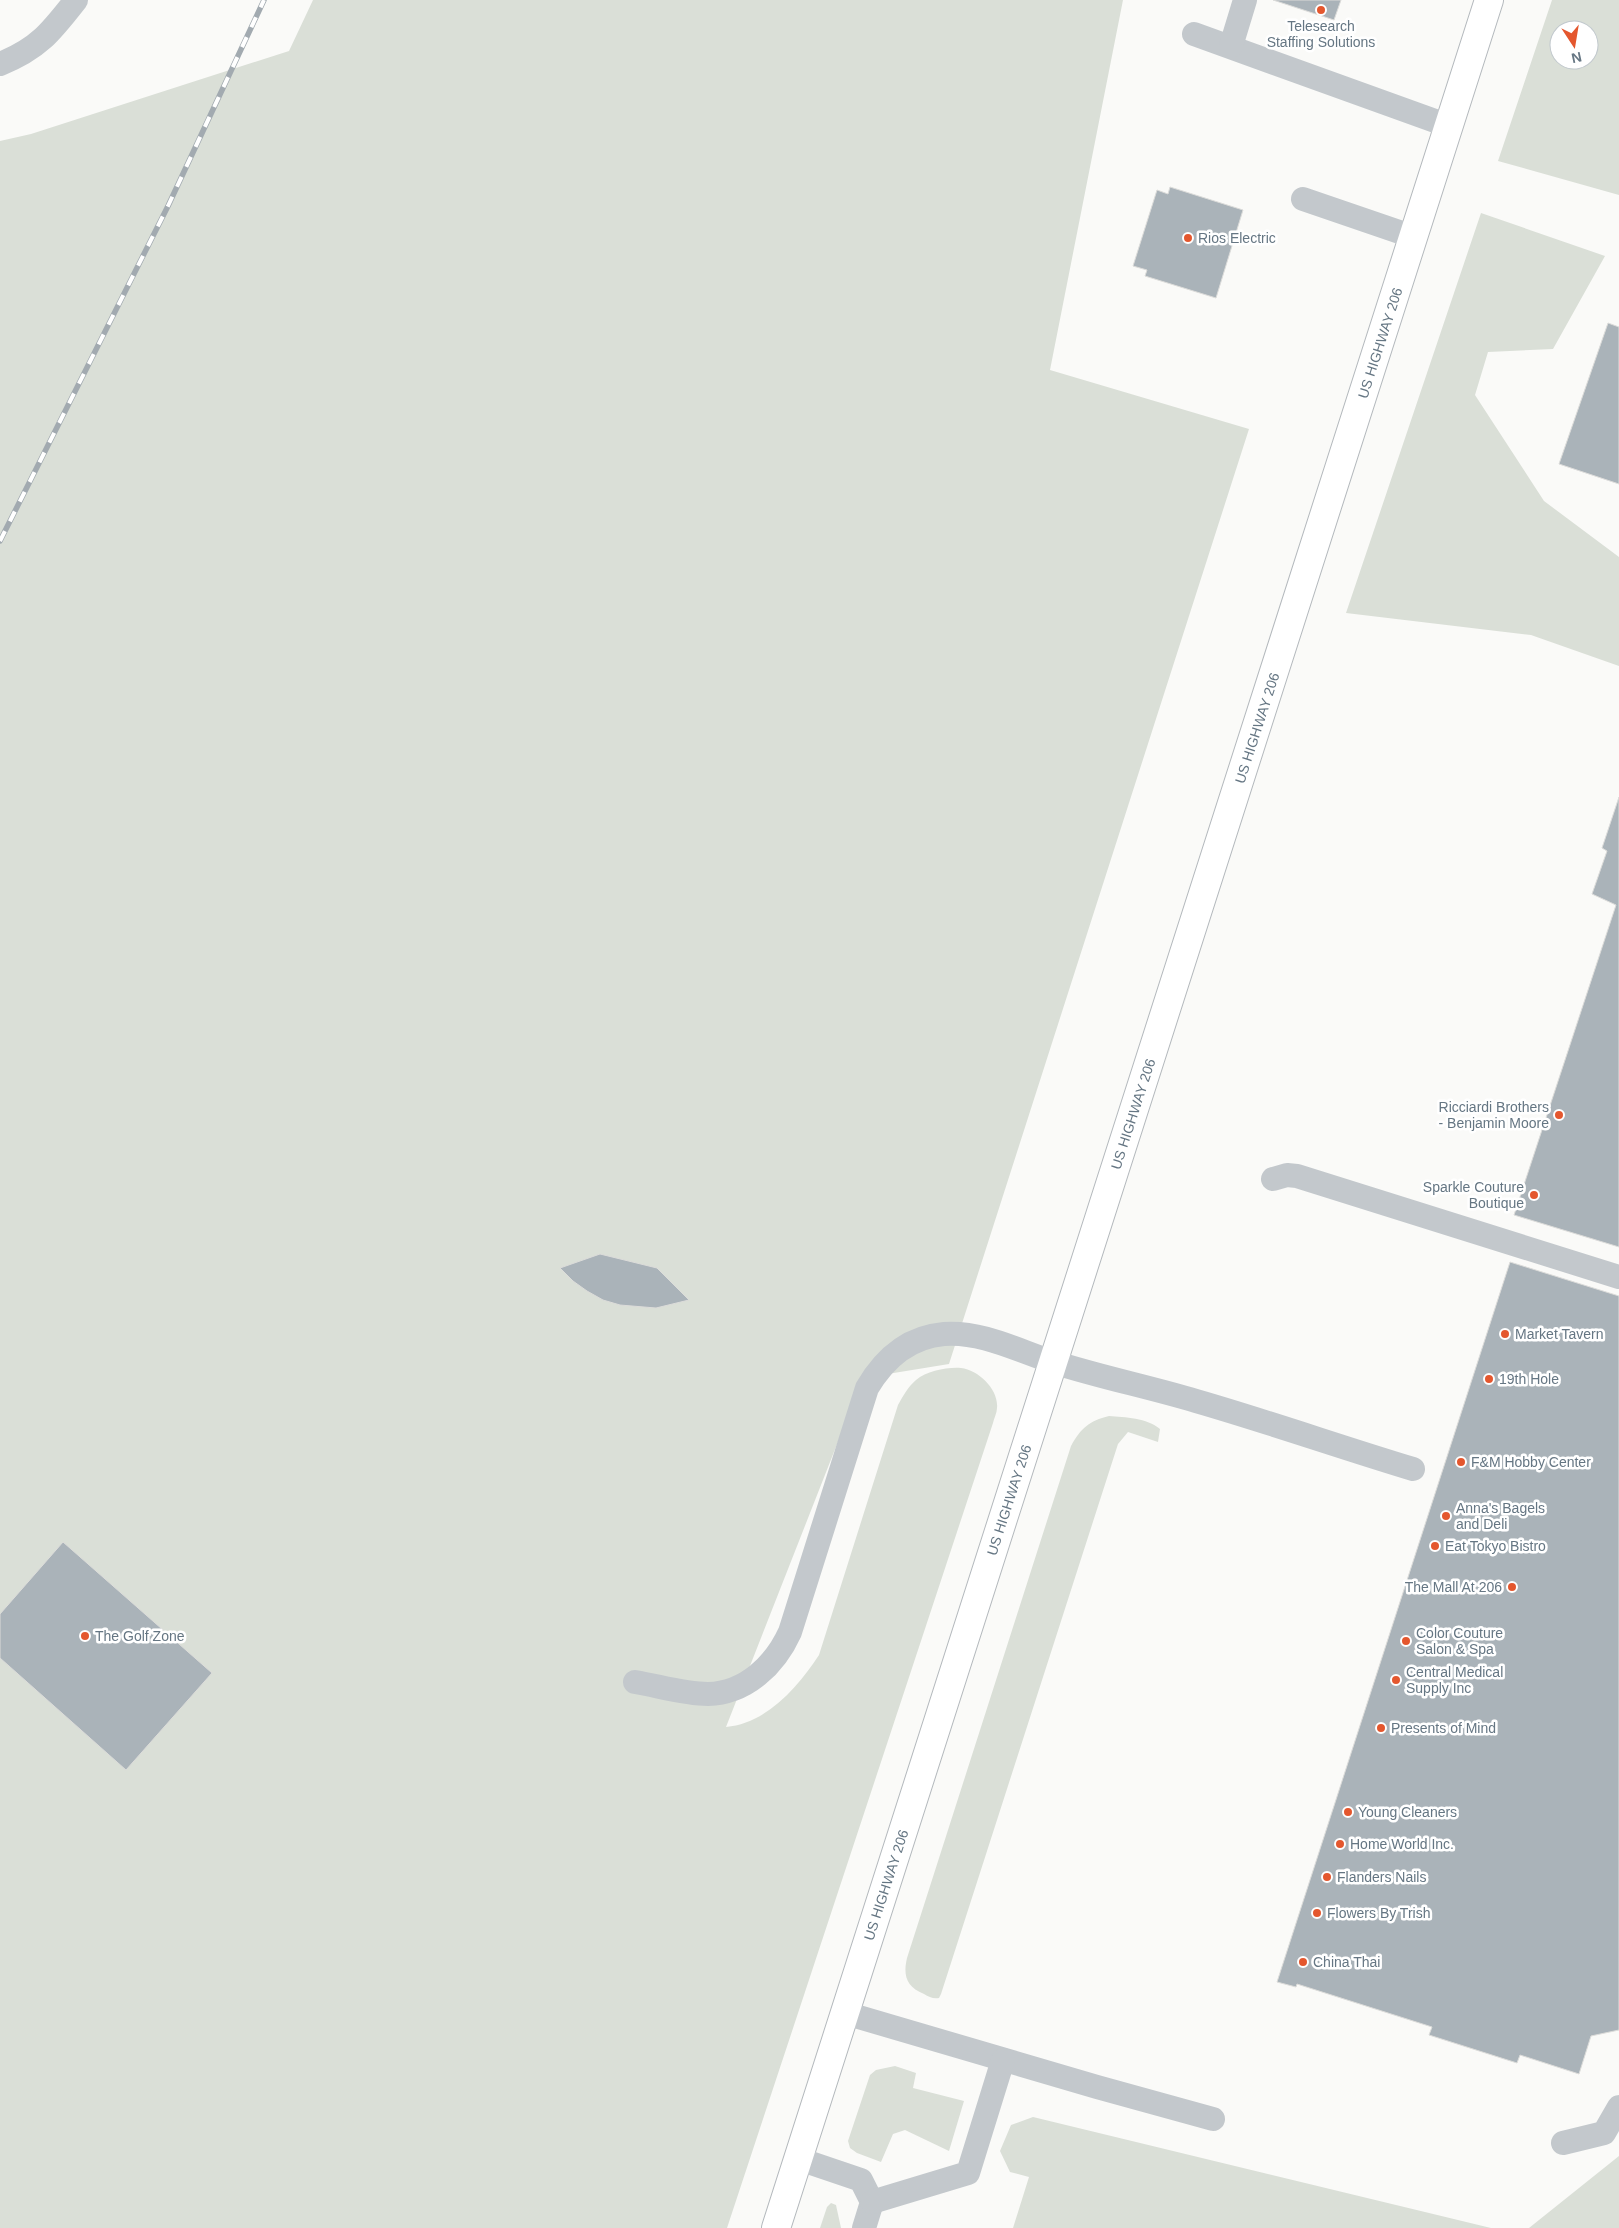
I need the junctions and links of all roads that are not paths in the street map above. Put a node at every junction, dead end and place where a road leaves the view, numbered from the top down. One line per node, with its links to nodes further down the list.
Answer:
1 (76, 0): 6 (lane)
2 (1245, 0): 5 (lane)
3 (1489, 0): 7 (highway, US HIGHWAY 206)
4 (1194, 34): 5 (lane)
5 (1231, 46): 7 (lane)
6 (0, 64)
7 (1449, 126): 9 (highway, US HIGHWAY 206)
8 (1303, 199): 9 (lane)
9 (1414, 237): 12 (highway, US HIGHWAY 206)
10 (1273, 1179): 11 (lane)
11 (1619, 1277)
12 (1053, 1362): 13 (lane); 14 (lane); 15 (highway, US HIGHWAY 206)
13 (1413, 1469)
14 (635, 1682)
15 (845, 2013): 16 (lane); 20 (highway, US HIGHWAY 206)
16 (1003, 2060): 18 (lane); 21 (lane)
17 (1619, 2107): 19 (lane)
18 (1213, 2119)
19 (1563, 2143)
20 (798, 2159): 21 (lane); 22 (highway, US HIGHWAY 206)
21 (872, 2202): 23 (lane)
22 (776, 2228)
23 (864, 2228)

